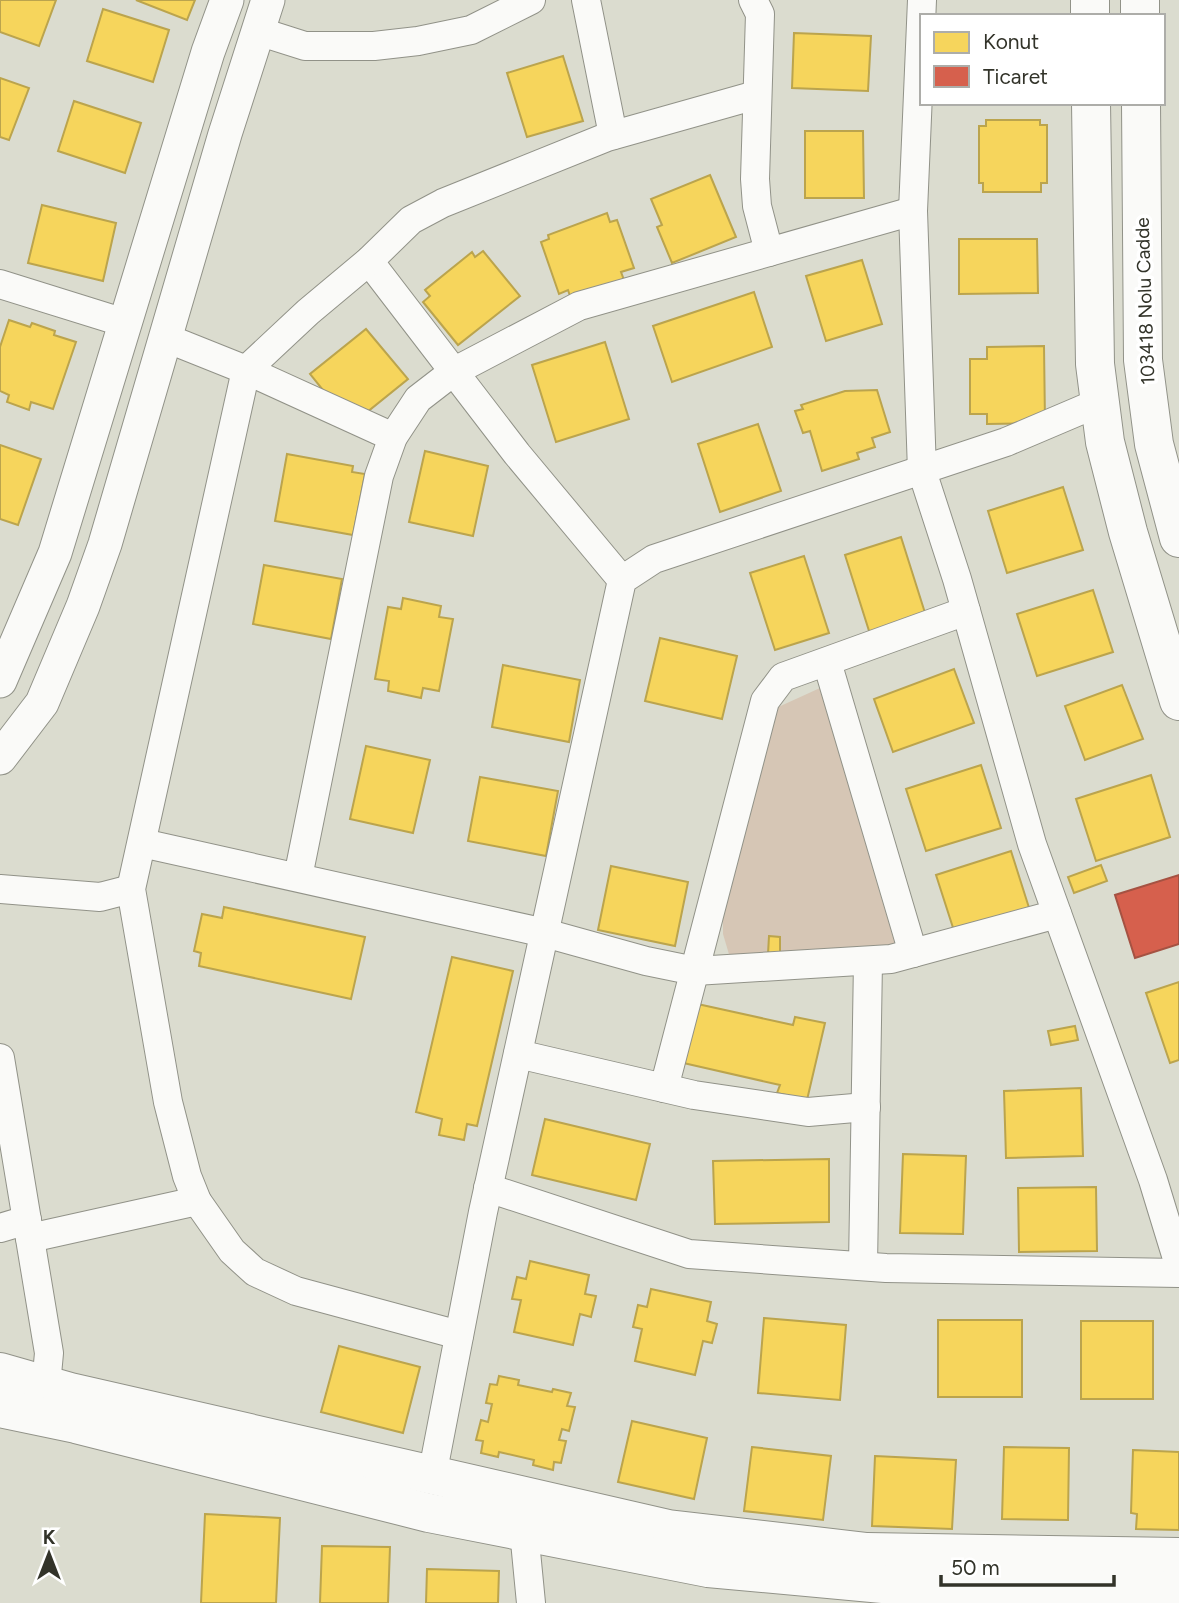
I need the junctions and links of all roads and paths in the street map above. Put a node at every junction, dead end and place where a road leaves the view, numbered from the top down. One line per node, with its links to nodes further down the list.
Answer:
1 (227, 0): 16 (street)
2 (268, 0): 6 (street)
3 (531, 0): 6 (street)
4 (586, 0): 11 (street)
5 (753, 0): 8 (street)
6 (258, 31): 17 (street)
7 (920, 47): 12 (street)
8 (756, 95): 11 (street); 13 (street)
9 (1091, 105): 20 (main road)
10 (1141, 105): 23 (main road, 103418 Nolu Cadde)
11 (613, 135): 14 (street)
12 (913, 211): 13 (street); 22 (street)
13 (769, 252): 19 (street)
14 (369, 261): 18 (street); 19 (street)
15 (0, 284): 16 (street)
16 (125, 323): 27 (street)
17 (166, 338): 18 (street); 29 (street)
18 (246, 370): 21 (street); 30 (street)
19 (453, 372): 21 (street); 24 (street)
20 (1100, 402): 22 (street); 28 (main road)
21 (393, 437): 31 (street)
22 (922, 471): 24 (street); 25 (street)
23 (1176, 520)
24 (622, 580): 35 (street)
25 (966, 611): 26 (street); 34 (street)
26 (827, 662): 36 (street); 38 (street)
27 (0, 681)
28 (1179, 701)
29 (0, 758)
30 (142, 844): 31 (street); 33 (street)
31 (298, 877): 35 (street)
32 (0, 889): 33 (street)
33 (131, 889): 44 (street)
34 (1057, 914): 36 (street); 47 (street)
35 (545, 933): 38 (street); 39 (street)
36 (913, 953): 37 (street)
37 (868, 961): 38 (street); 42 (street)
38 (695, 971): 41 (street)
39 (518, 1054): 41 (street); 43 (street)
40 (0, 1058): 46 (street)
41 (664, 1088): 42 (street)
42 (866, 1107): 48 (street)
43 (488, 1188): 48 (street); 50 (street)
44 (197, 1201): 46 (street); 50 (street)
45 (0, 1228): 46 (street)
46 (29, 1229): 52 (street)
47 (1179, 1265)
48 (863, 1266): 49 (street)
49 (1179, 1273)
50 (459, 1335): 54 (street)
51 (0, 1372): 52 (main road)
52 (46, 1385): 54 (main road)
53 (0, 1408): 55 (main road)
54 (432, 1476): 56 (main road)
55 (524, 1531): 58 (main road); 59 (street)
56 (1179, 1557)
57 (1179, 1591): 58 (main road)
58 (1113, 1596)
59 (531, 1603)

